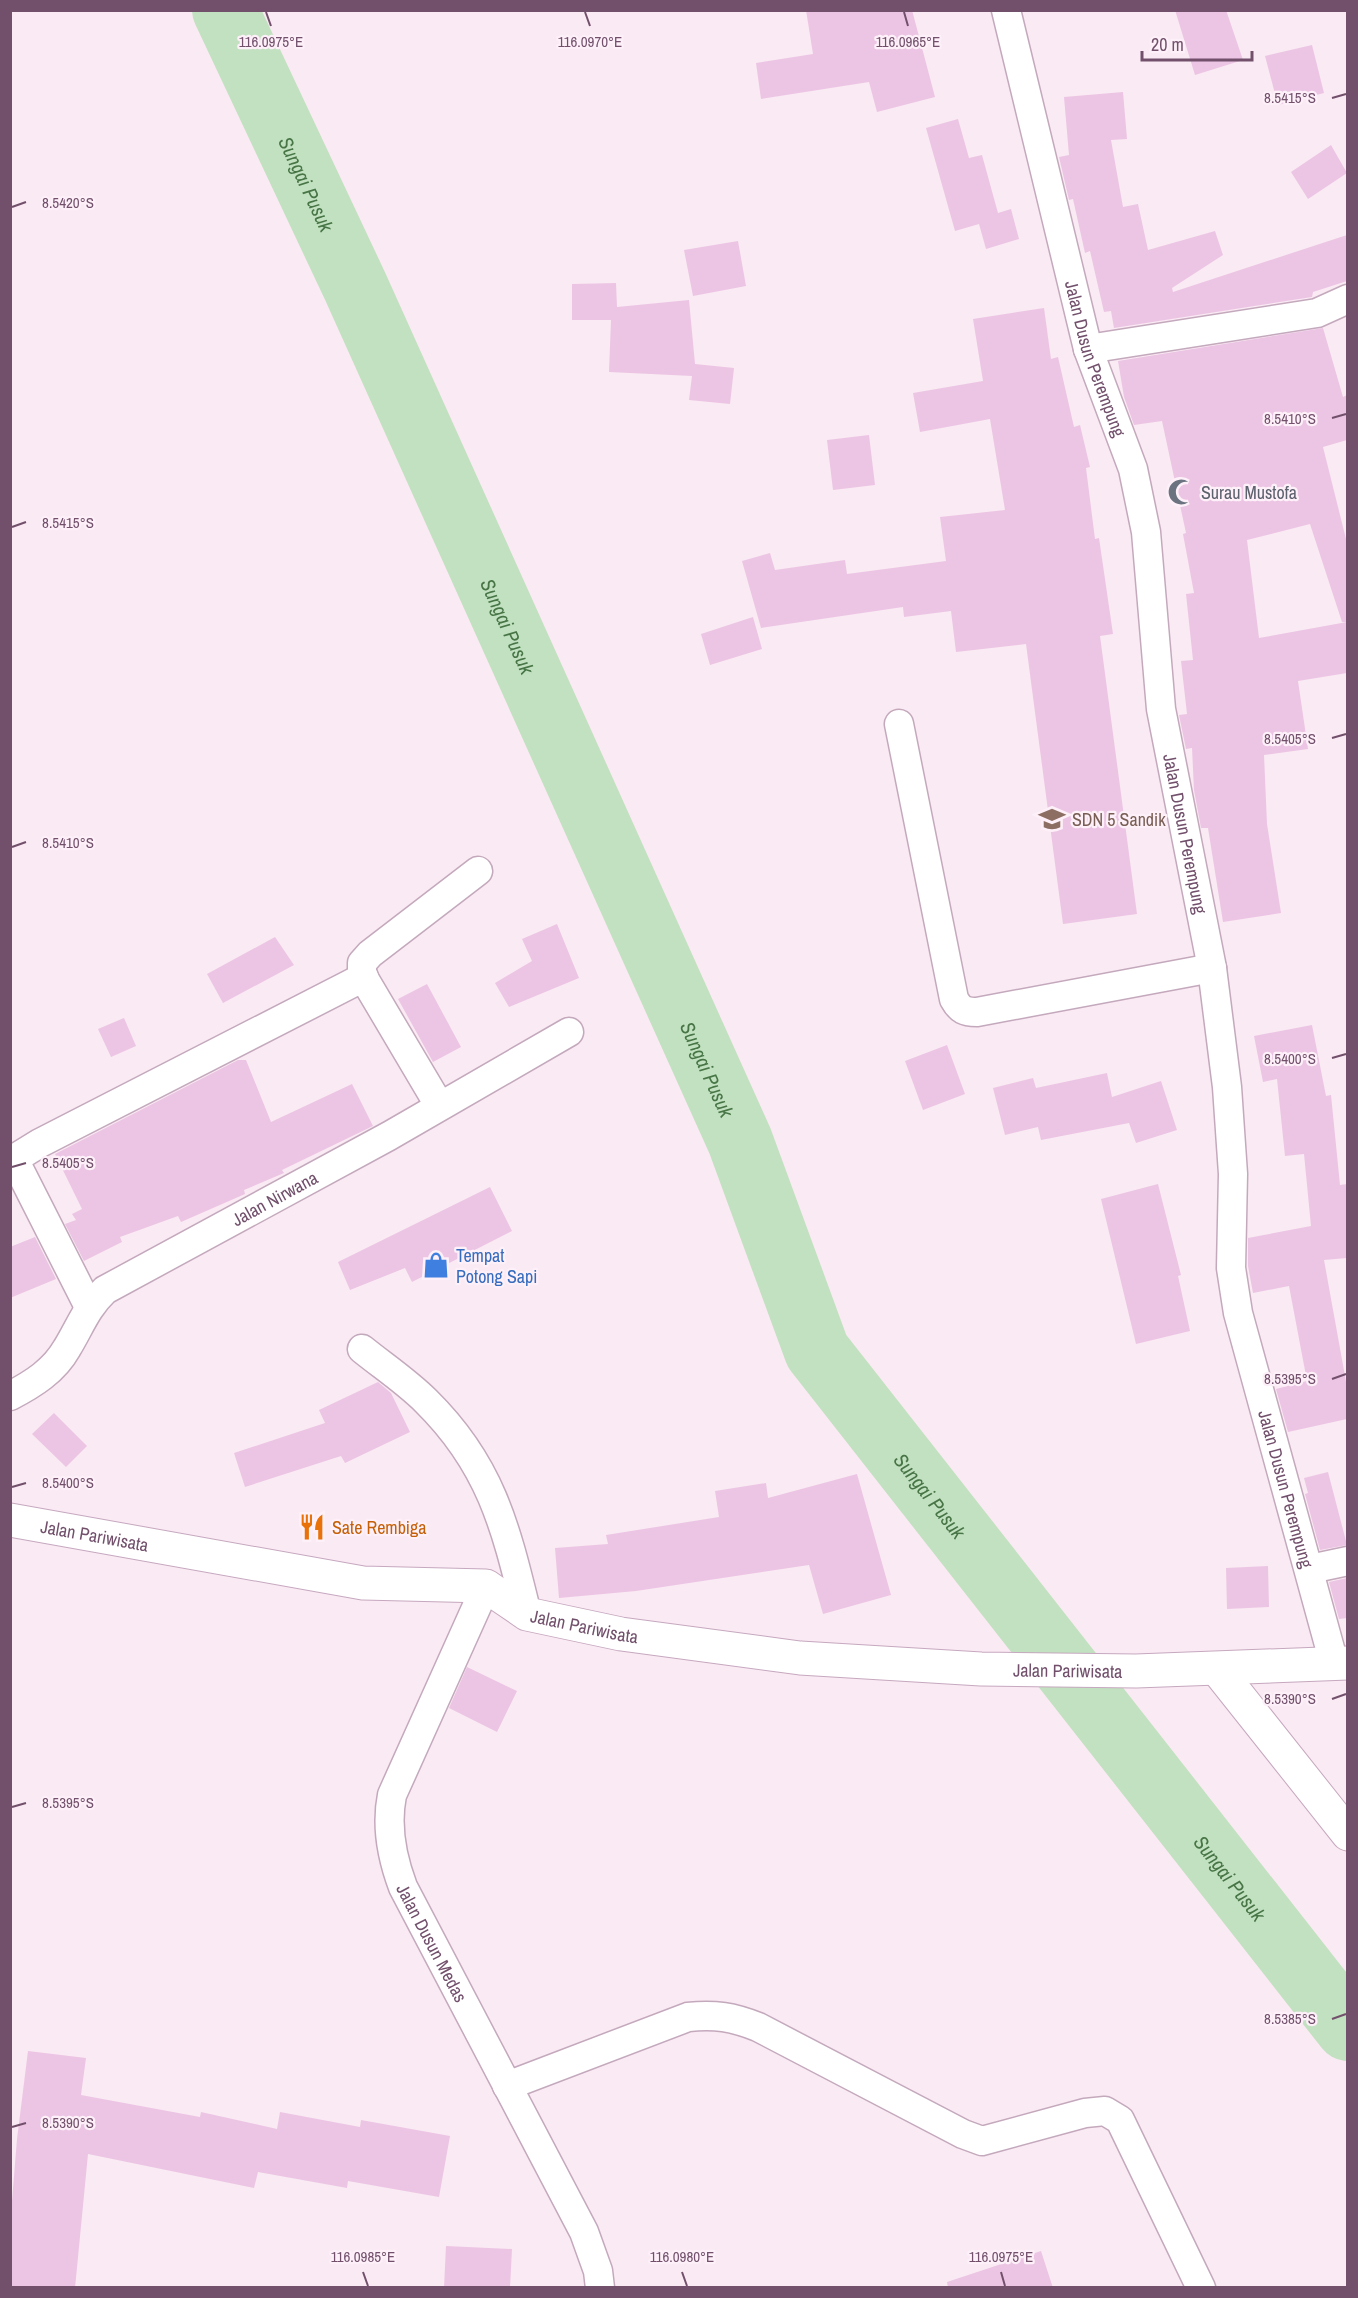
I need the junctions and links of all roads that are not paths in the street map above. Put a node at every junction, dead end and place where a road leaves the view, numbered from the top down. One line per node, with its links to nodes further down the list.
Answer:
1 (1006, 10): 3 (street, Jalan Dusun Perempung)
2 (1347, 299): 3 (street)
3 (1088, 349): 6 (street, Jalan Dusun Perempung)
4 (899, 724): 6 (street)
5 (478, 871): 7 (street)
6 (1212, 968): 16 (street, Jalan Dusun Perempung)
7 (364, 977): 9 (street); 10 (street)
8 (569, 1032): 9 (street, Jalan Nirwana)
9 (439, 1105): 11 (street, Jalan Nirwana)
10 (12, 1155): 11 (street)
11 (89, 1307): 13 (street, Jalan Nirwana)
12 (362, 1349): 18 (street)
13 (10, 1396)
14 (10, 1520): 17 (main road, Jalan Pariwisata)
15 (1347, 1561): 16 (street)
16 (1310, 1569): 19 (street, Jalan Dusun Perempung)
17 (486, 1586): 18 (main road, Jalan Pariwisata); 22 (street, Jalan Dusun Medas)
18 (527, 1614): 20 (main road, Jalan Pariwisata)
19 (1341, 1663): 20 (main road, Jalan Pariwisata)
20 (1217, 1669): 21 (main road)
21 (1347, 1834)
22 (507, 2086): 23 (street, Jalan Dusun Medas); 24 (street)
23 (600, 2288)
24 (1201, 2288)

